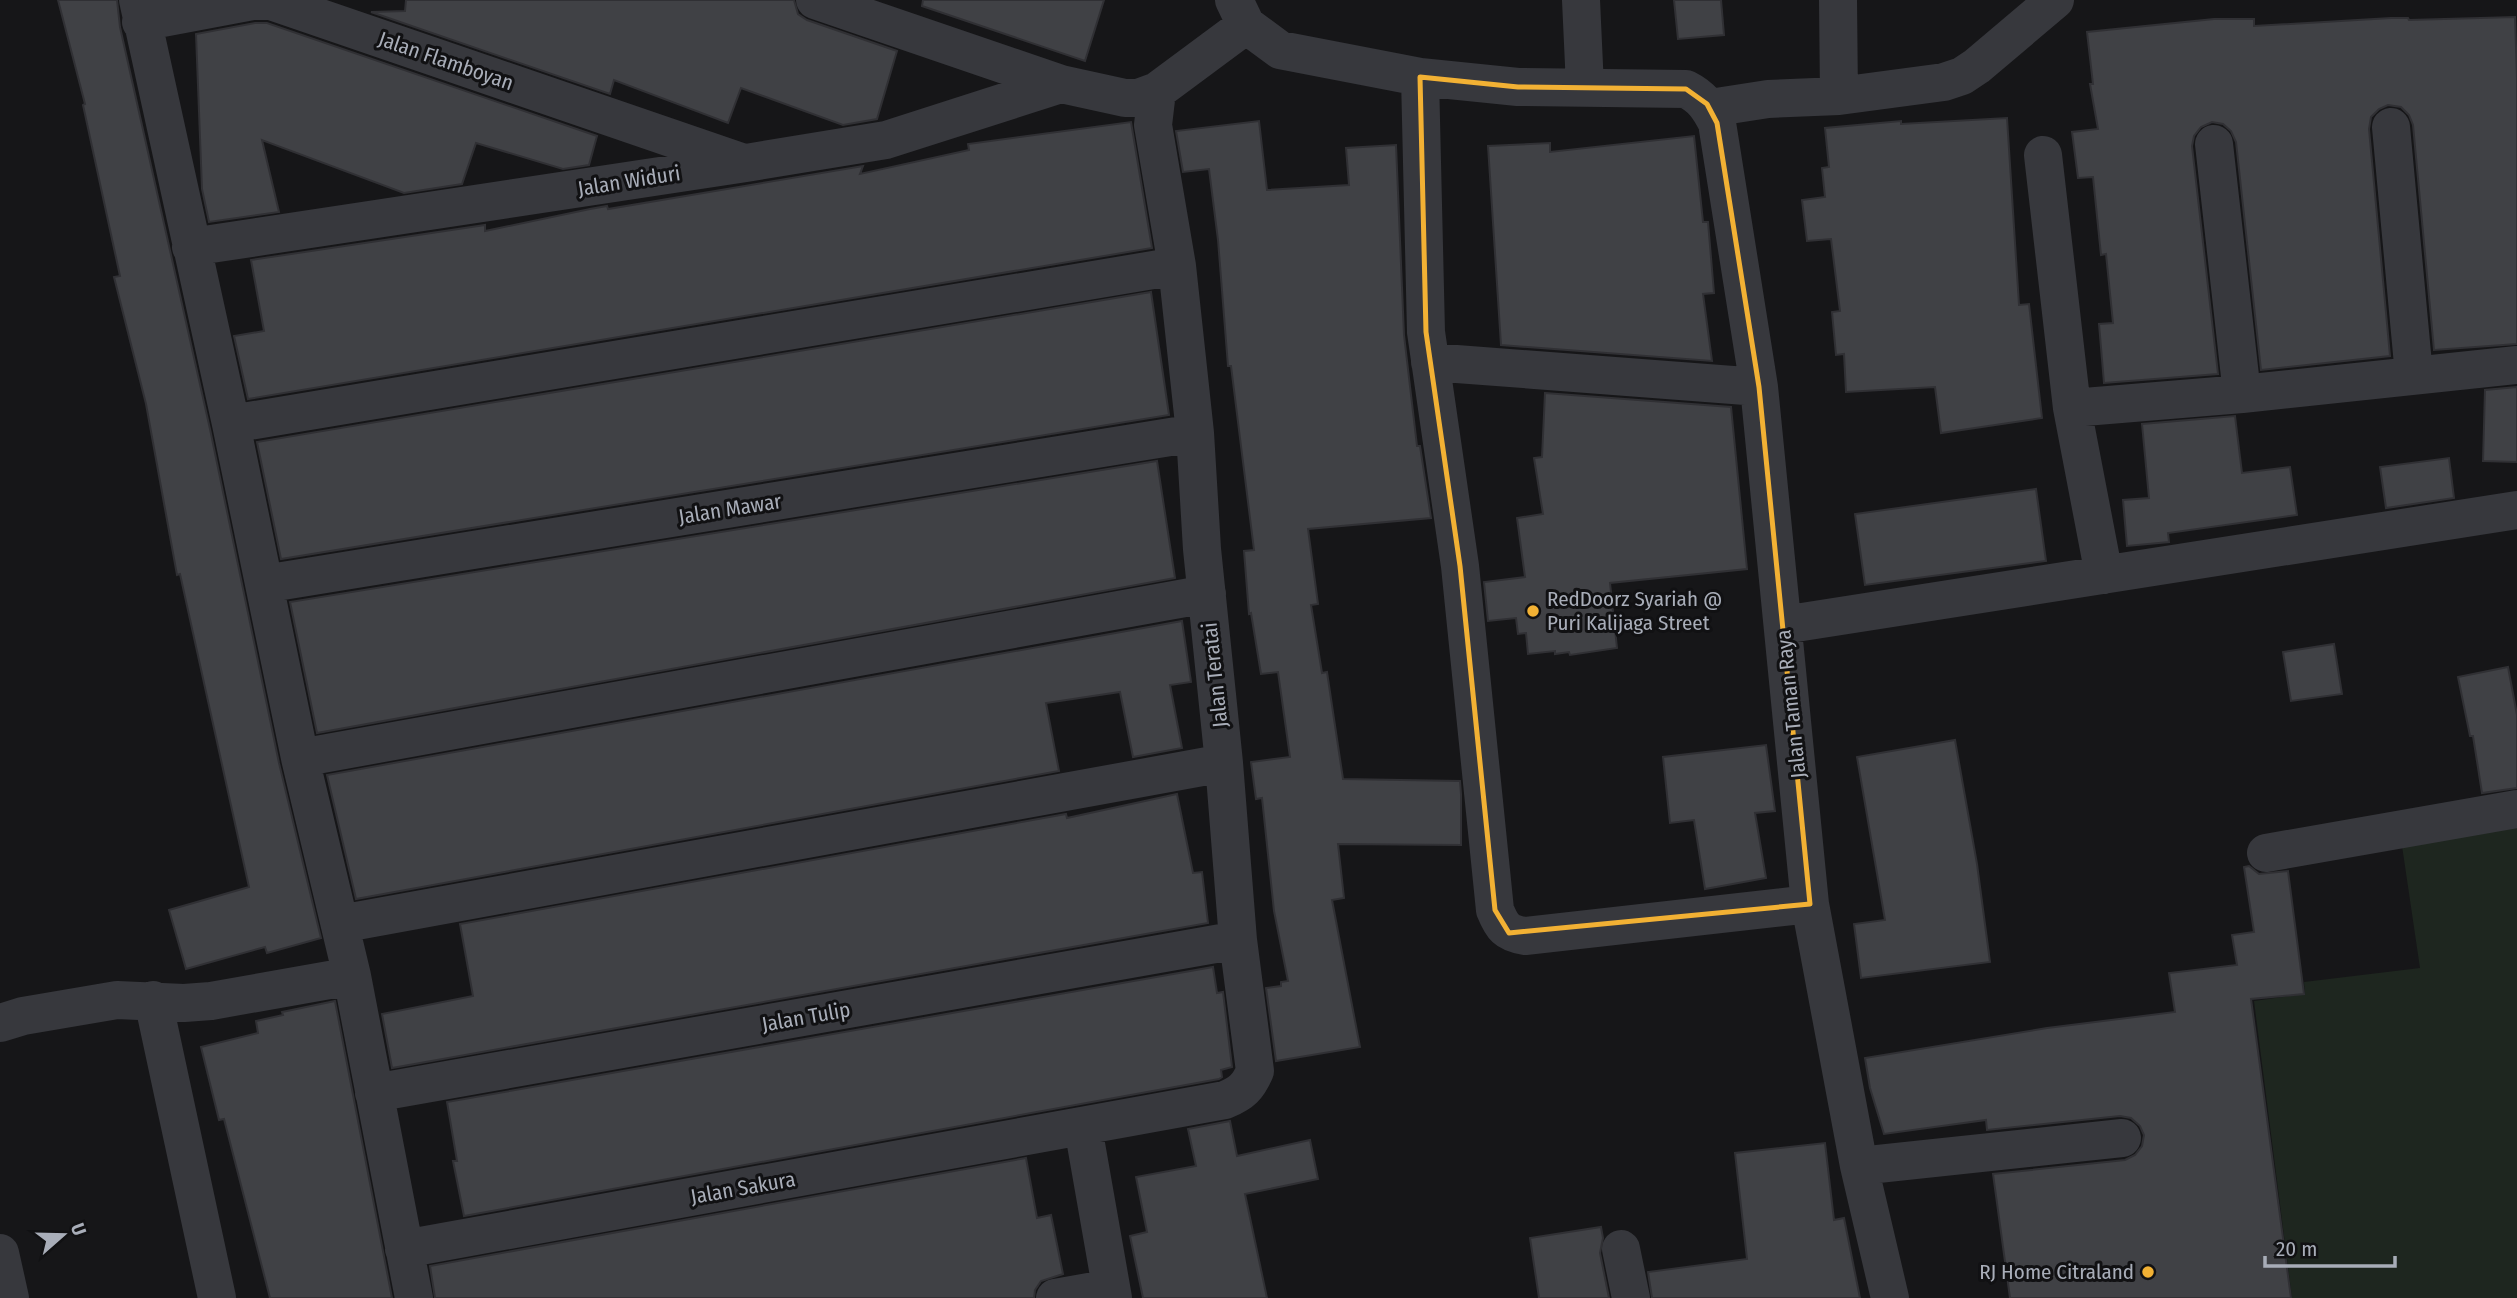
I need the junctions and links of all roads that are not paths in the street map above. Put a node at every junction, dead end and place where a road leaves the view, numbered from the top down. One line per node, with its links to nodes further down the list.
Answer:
1 (815, 0): 8 (street)
2 (1581, 0): 9 (street)
3 (1838, 0): 11 (street)
4 (2055, 0): 11 (street)
5 (1235, 8): 7 (street); 10 (street)
6 (139, 11): 16 (street, Jalan Flamboyan); 17 (street)
7 (1420, 78): 9 (street); 19 (street)
8 (1061, 84): 10 (street); 16 (street, Jalan Widuri)
9 (1585, 87): 12 (street)
10 (1157, 92): 18 (street, Jalan Teratai)
11 (1839, 96): 12 (street)
12 (1710, 108): 22 (street, Jalan Taman Raya)
13 (2391, 127): 21 (street)
14 (2214, 144): 23 (street)
15 (2043, 155): 24 (street)
16 (746, 163): 17 (street, Jalan Widuri)
17 (191, 247): 25 (street)
18 (1177, 266): 25 (street); 26 (street, Jalan Teratai)
19 (1430, 362): 22 (street); 36 (street)
20 (2517, 365): 21 (street)
21 (2414, 375): 23 (street)
22 (1759, 387): 31 (street, Jalan Taman Raya)
23 (2242, 394): 24 (street)
24 (2072, 408): 28 (street)
25 (231, 424): 29 (street)
26 (1195, 433): 29 (street, Jalan Mawar); 30 (street, Jalan Teratai)
27 (2517, 510): 28 (street)
28 (2104, 575): 31 (street)
29 (264, 584): 32 (street)
30 (1207, 594): 32 (street); 33 (street, Jalan Teratai)
31 (1783, 625): 36 (street, Jalan Taman Raya)
32 (300, 758): 37 (street)
33 (1224, 763): 37 (street); 38 (street, Jalan Teratai)
34 (2517, 809): 35 (street)
35 (2266, 853)
36 (1810, 904): 45 (street, Jalan Taman Raya)
37 (340, 924): 39 (street)
38 (1238, 940): 42 (street, Jalan Tulip); 43 (street, Jalan Teratai)
39 (352, 976): 40 (street); 42 (street)
40 (153, 1000): 41 (street); 51 (street)
41 (0, 1023)
42 (374, 1093): 46 (street)
43 (1083, 1127): 46 (street, Jalan Sakura); 49 (street)
44 (2122, 1138): 45 (street)
45 (1859, 1166): 55 (street, Jalan Taman Raya)
46 (404, 1249): 52 (street)
47 (1621, 1250): 54 (street)
48 (0, 1253): 50 (street)
49 (1112, 1293): 53 (street)
50 (10, 1298)
51 (217, 1298)
52 (414, 1298)
53 (1055, 1298)
54 (1632, 1298)
55 (1890, 1298)

